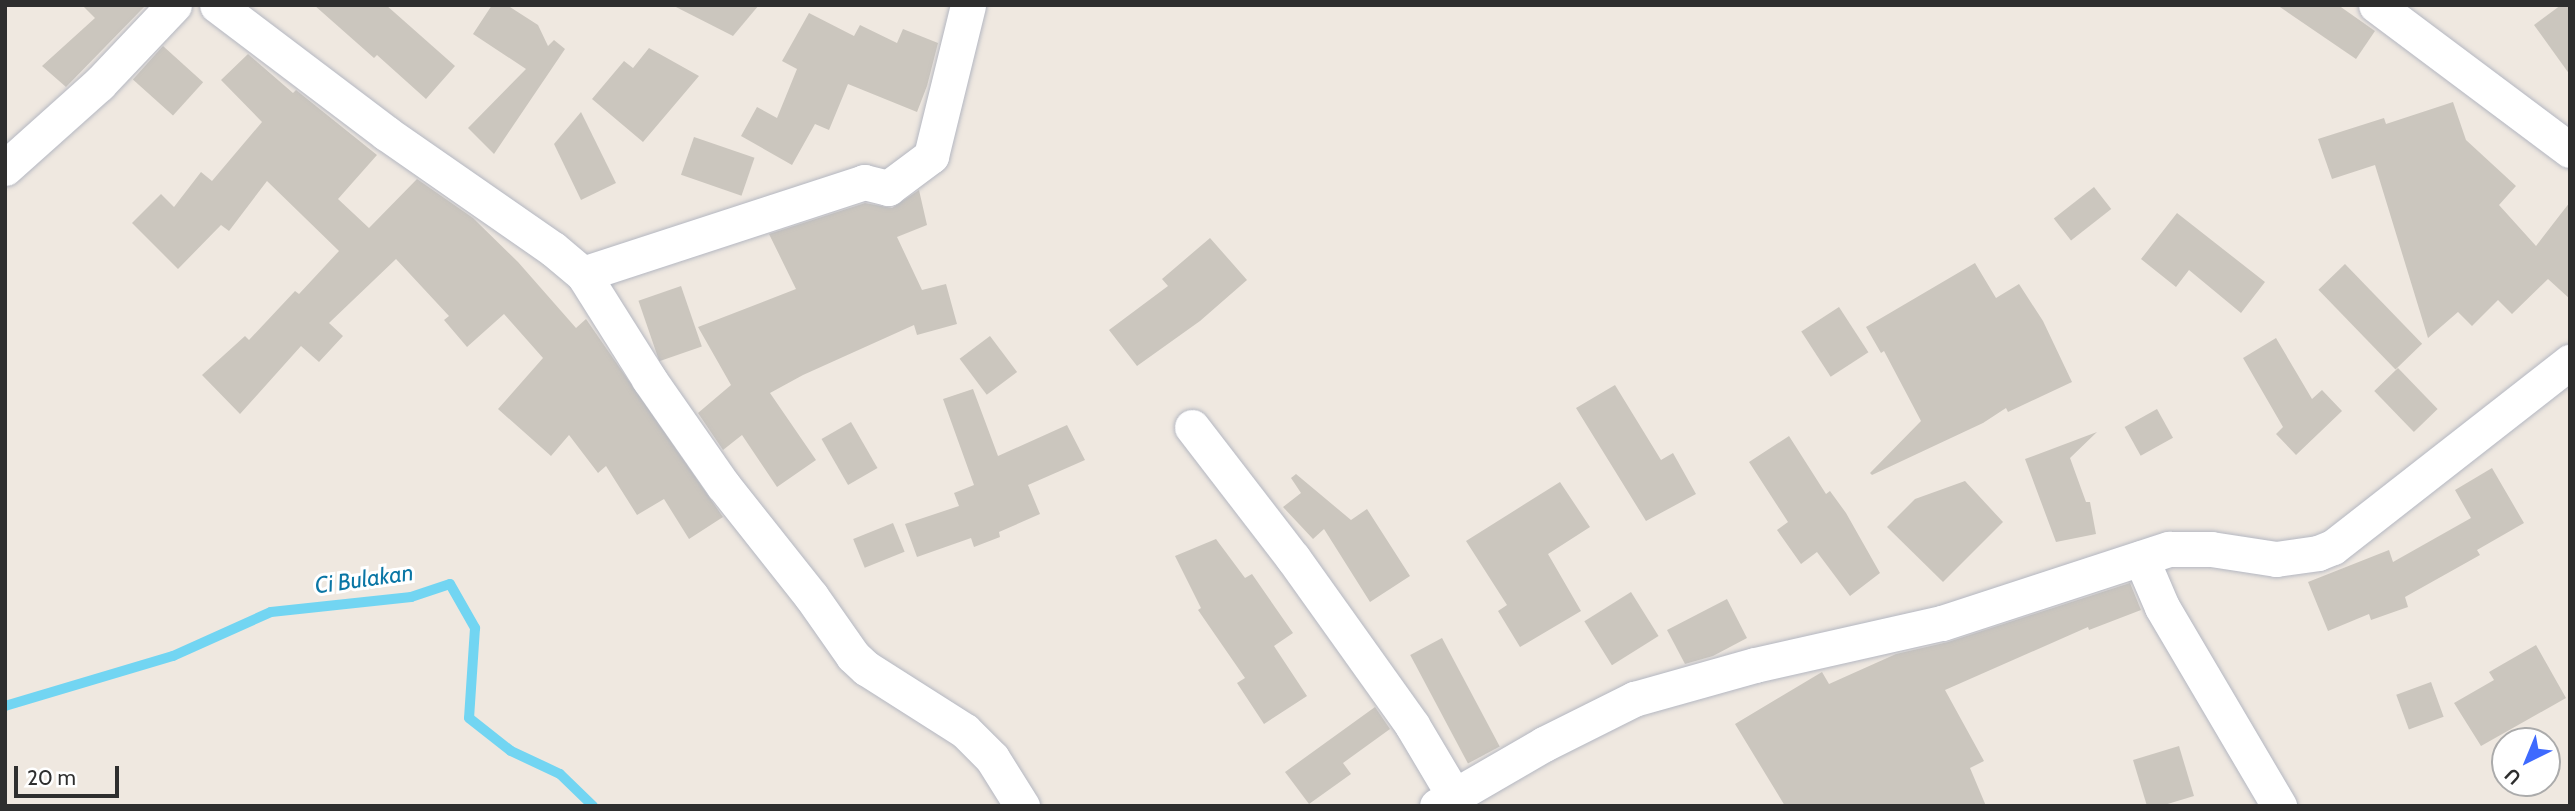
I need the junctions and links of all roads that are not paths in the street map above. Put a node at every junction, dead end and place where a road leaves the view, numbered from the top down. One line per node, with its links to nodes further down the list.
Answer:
1 (174, 5): 6 (street)
2 (217, 5): 7 (street)
3 (968, 5): 7 (street)
4 (2375, 5): 5 (street)
5 (2570, 150)
6 (5, 168)
7 (583, 274): 12 (street)
8 (2570, 362): 10 (street)
9 (1192, 426): 11 (street)
10 (2141, 558): 11 (street); 13 (street)
11 (1445, 800)
12 (1022, 806)
13 (2278, 806)

